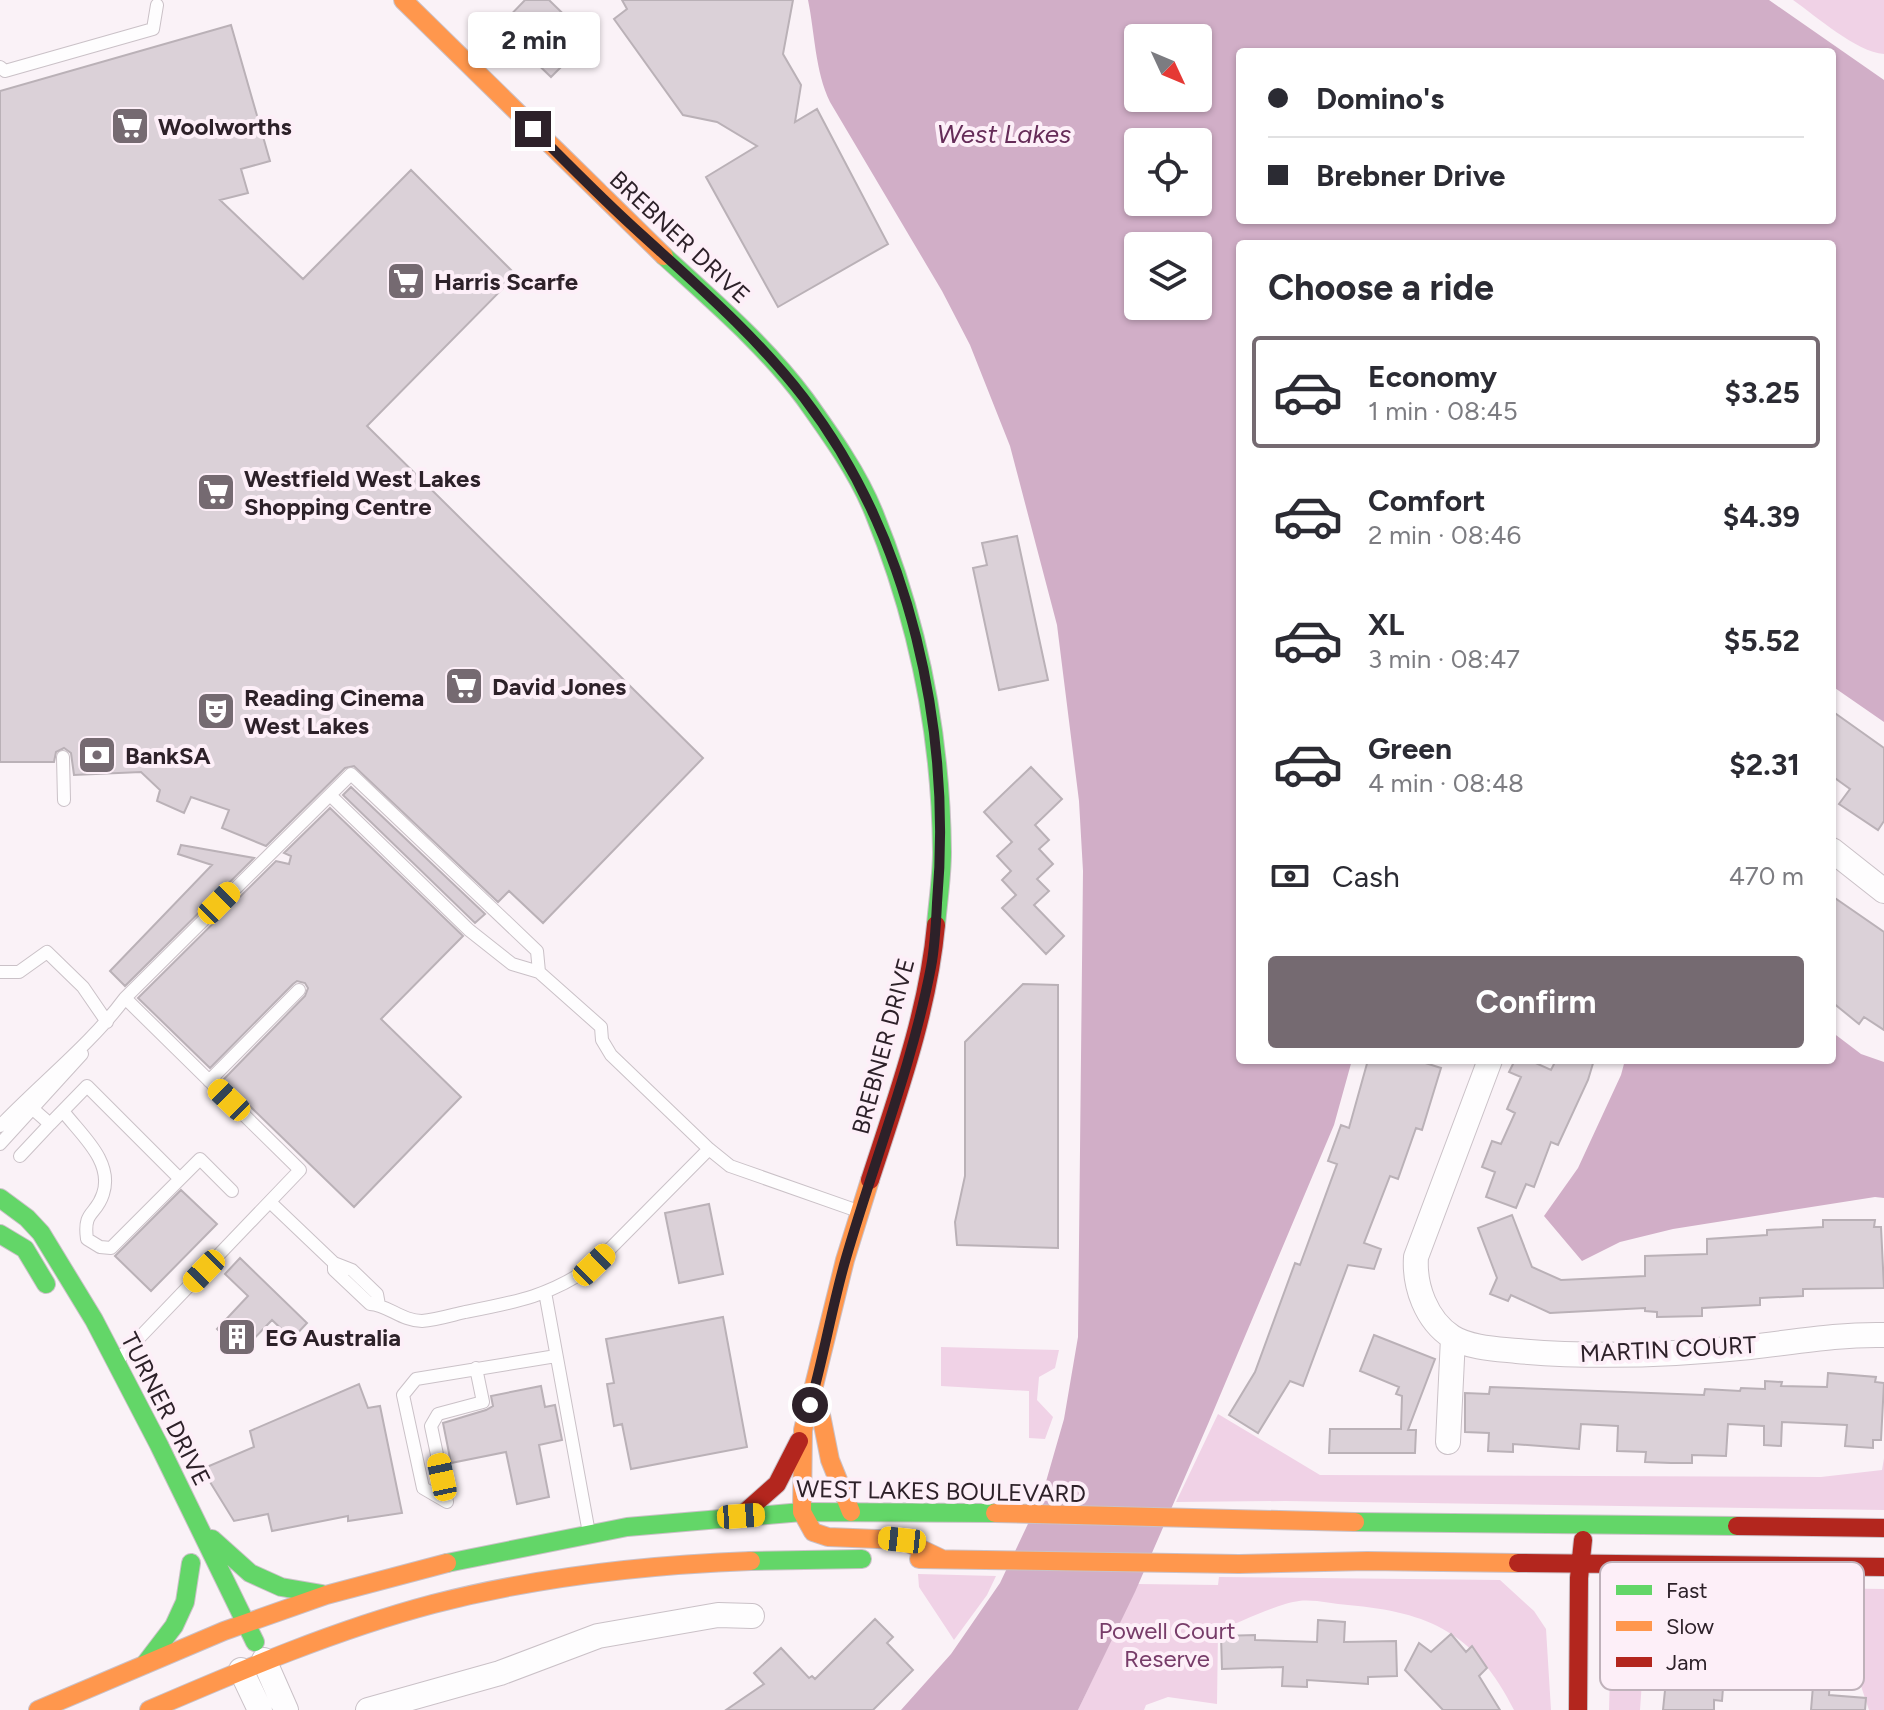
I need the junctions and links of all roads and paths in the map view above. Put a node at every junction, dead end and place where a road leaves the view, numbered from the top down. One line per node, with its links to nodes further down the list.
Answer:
1 (403, 0): 28 (main road, BREBNER DRIVE)
2 (157, 5): 3 (lane)
3 (0, 67)
4 (63, 757): 6 (lane)
5 (330, 795): 10 (lane); 10 (lane); 12 (lane)
6 (64, 800)
7 (1836, 853): 8 (street)
8 (1884, 891)
9 (0, 972): 13 (lane)
10 (539, 972): 22 (lane)
11 (299, 990): 16 (lane)
12 (125, 998): 13 (lane); 16 (lane)
13 (107, 1022): 14 (lane)
14 (88, 1040): 17 (lane); 20 (lane)
15 (1488, 1064): 33 (street)
16 (209, 1081): 27 (lane)
17 (33, 1109): 19 (lane); 21 (lane)
18 (63, 1111): 19 (lane); 24 (lane); 24 (lane)
19 (50, 1124): 23 (lane)
20 (0, 1126)
21 (0, 1144)
22 (709, 1149): 28 (lane); 30 (lane)
23 (20, 1156)
24 (180, 1179): 25 (lane)
25 (232, 1191)
26 (0, 1198): 35 (main road, TURNER DRIVE)
27 (270, 1202): 30 (lane); 35 (lane)
28 (861, 1212): 37 (main road, BREBNER DRIVE)
29 (0, 1234): 31 (main road)
30 (545, 1292): 34 (lane)
31 (53, 1295)
32 (1884, 1335): 33 (street, MARTIN COURT)
33 (1453, 1338): 39 (street)
34 (556, 1356): 36 (lane); 47 (lane)
35 (115, 1362): 45 (main road, TURNER DRIVE)
36 (476, 1368): 36 (lane)
37 (817, 1380): 38 (main road, BREBNER DRIVE); 41 (main road, BREBNER DRIVE)
38 (803, 1430): 40 (main road, BREBNER DRIVE); 42 (main road)
39 (1448, 1442)
40 (802, 1512): 41 (main road, WEST LAKES BOULEVARD); 42 (main road, WEST LAKES BOULEVARD); 49 (main road)
41 (851, 1512): 43 (main road, WEST LAKES BOULEVARD)
42 (741, 1516): 47 (main road, WEST LAKES BOULEVARD)
43 (1585, 1524): 44 (main road, WEST LAKES BOULEVARD); 50 (main road)
44 (1774, 1526): 46 (main road, WEST LAKES BOULEVARD); 48 (main road)
45 (200, 1528): 55 (main road); 57 (main road, TURNER DRIVE)
46 (1884, 1528)
47 (589, 1535): 55 (main road, WEST LAKES BOULEVARD)
48 (1884, 1545)
49 (942, 1559): 50 (main road, WEST LAKES BOULEVARD); 59 (main road, WEST LAKES BOULEVARD)
50 (1580, 1563): 51 (main road, WEST LAKES BOULEVARD); 66 (main road)
51 (1600, 1563)
52 (1864, 1567): 53 (main road, WEST LAKES BOULEVARD)
53 (1884, 1567)
54 (204, 1591): 60 (main road)
55 (326, 1595): 57 (main road, WEST LAKES BOULEVARD)
56 (752, 1616): 65 (street)
57 (246, 1623): 58 (main road, WEST LAKES BOULEVARD); 59 (main road, TURNER DRIVE)
58 (229, 1644): 59 (main road, WEST LAKES BOULEVARD); 60 (main road, WEST LAKES BOULEVARD); 62 (main road, WEST LAKES BOULEVARD); 63 (street)
59 (264, 1660): 64 (street)
60 (145, 1665): 61 (main road, WEST LAKES BOULEVARD)
61 (38, 1710)
62 (149, 1710)
63 (260, 1710)
64 (286, 1710)
65 (368, 1710)
66 (1578, 1710)

